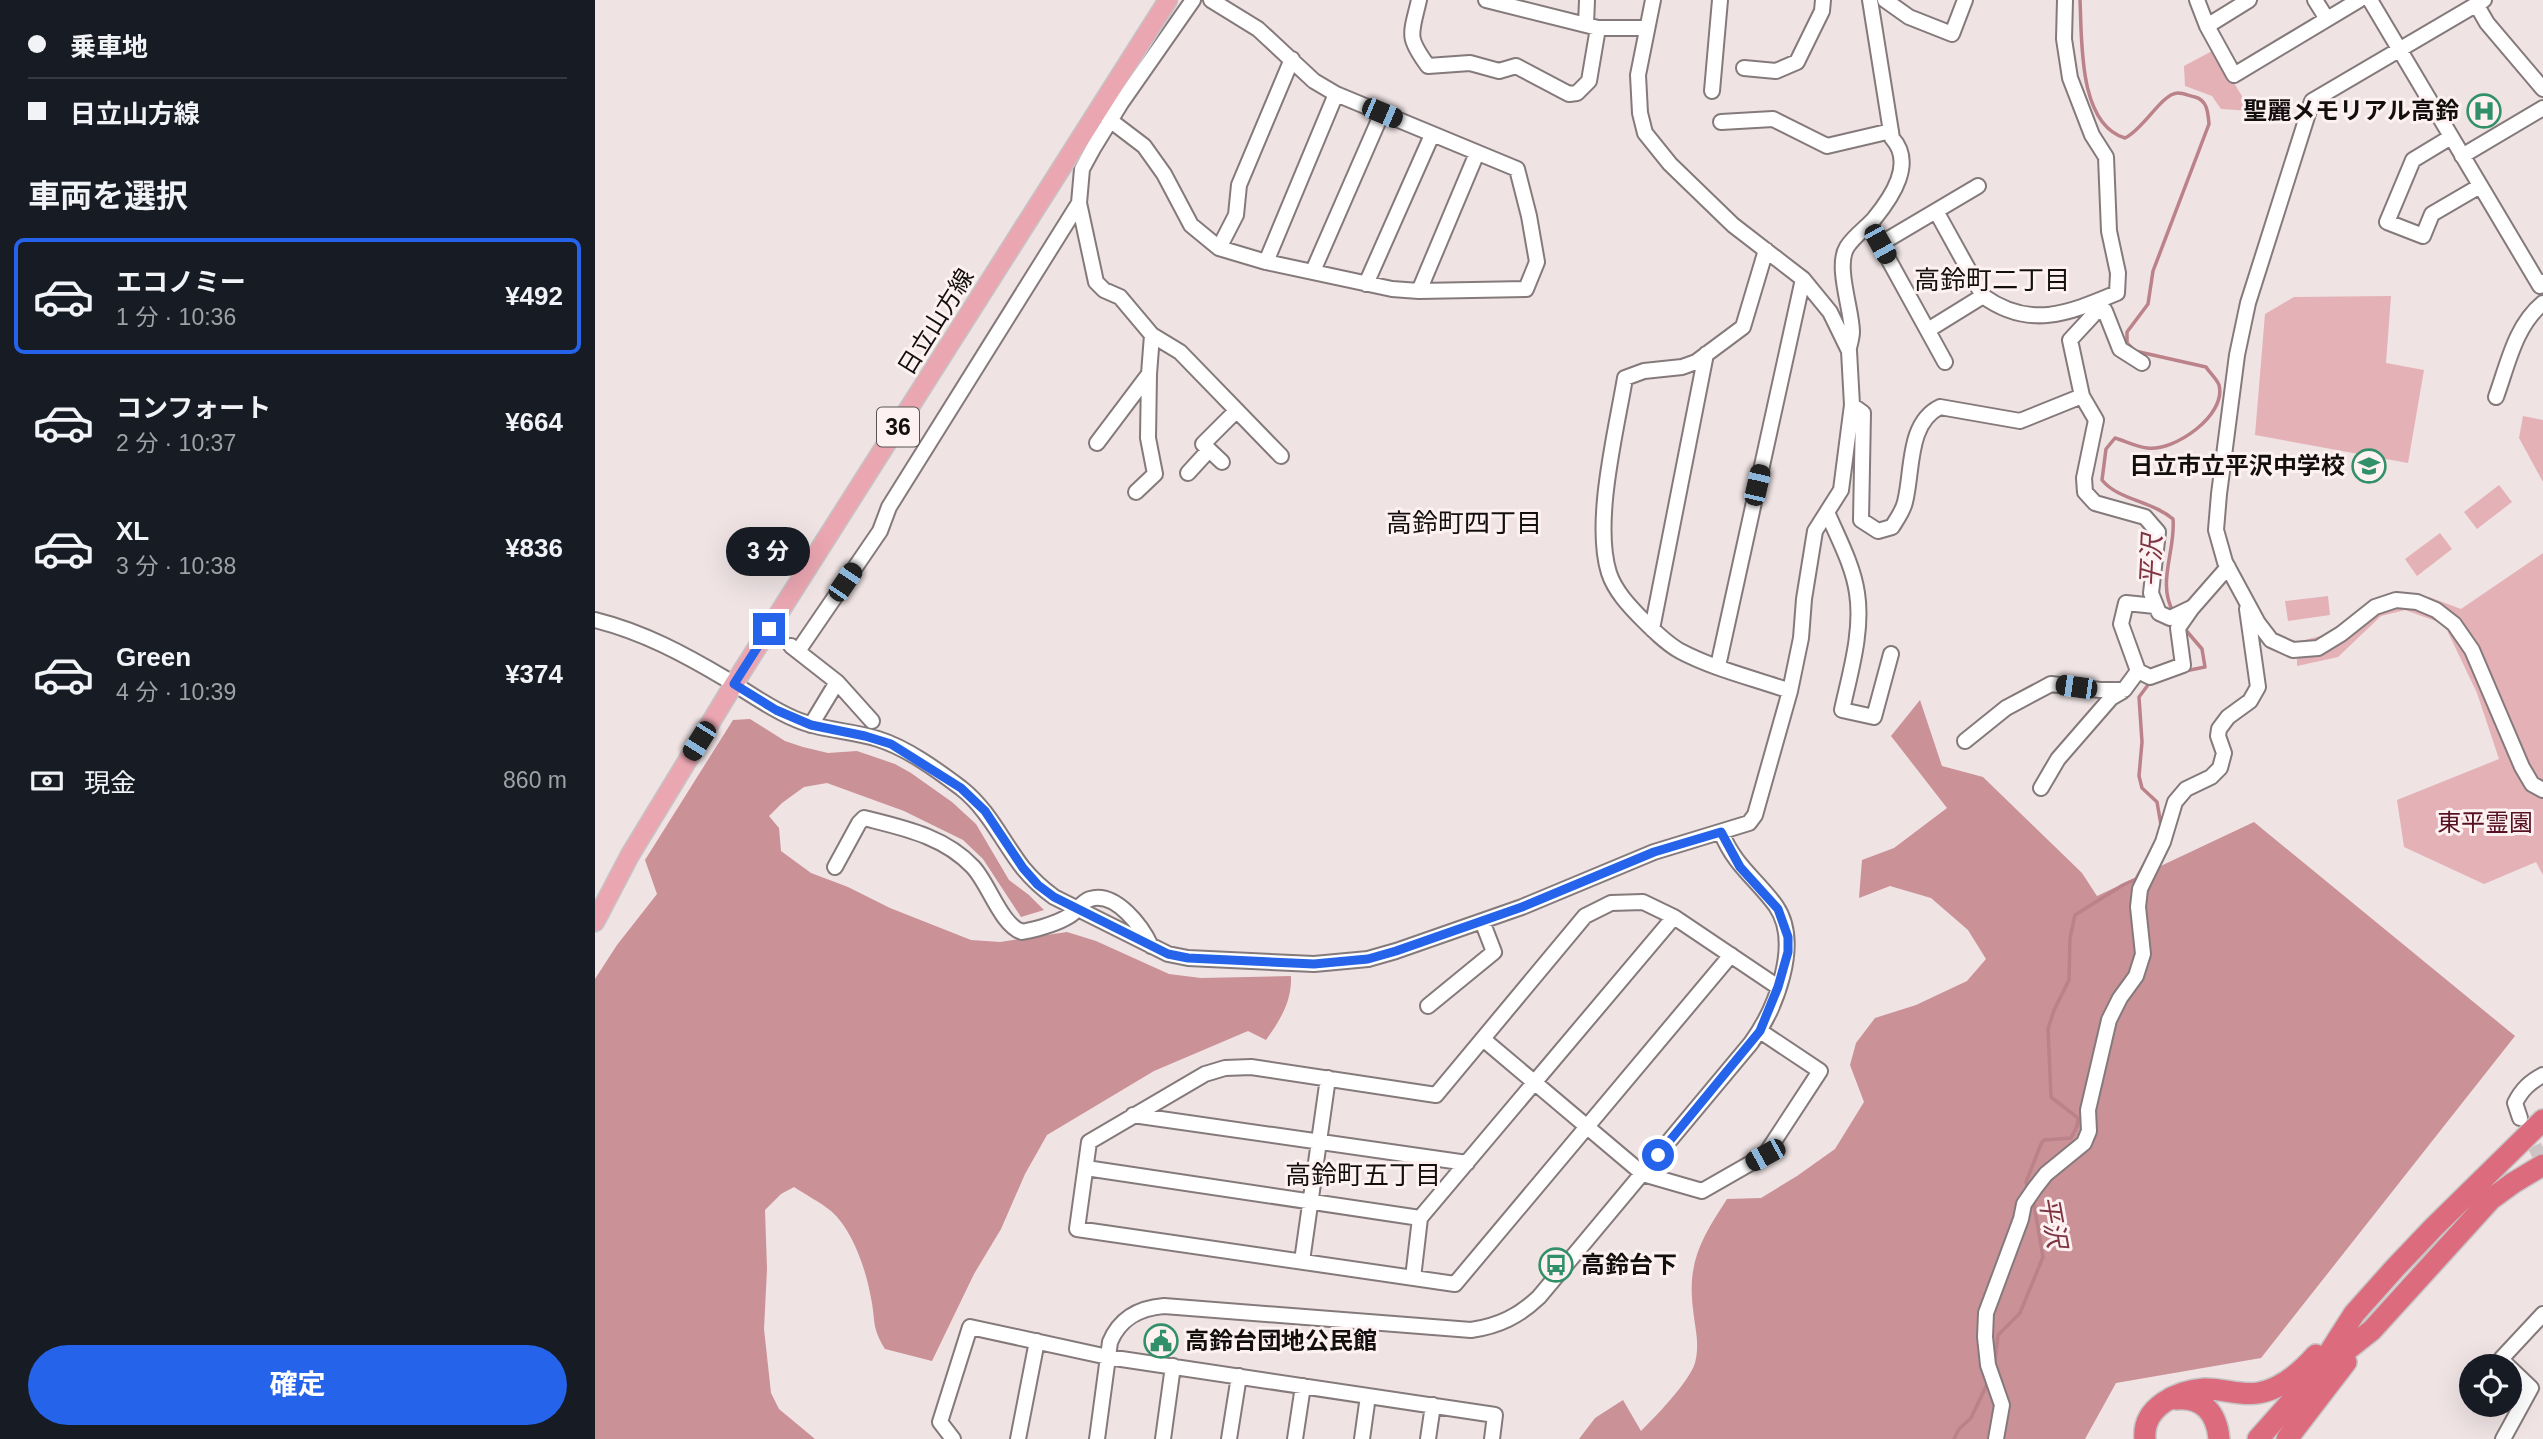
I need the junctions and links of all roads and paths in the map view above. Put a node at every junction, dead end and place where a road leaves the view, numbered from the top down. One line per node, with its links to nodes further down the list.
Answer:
1 (1168, 0): 32 (main road, 日立山方線 / 36)
2 (1193, 0): 32 (street)
3 (1211, 0): 25 (street)
4 (1419, 0): 21 (street)
5 (1486, 0): 21 (street)
6 (1587, 0): 21 (street)
7 (1653, 0): 23 (street)
8 (1720, 0): 28 (street)
9 (1823, 0): 26 (street)
10 (1870, 0): 34 (street)
11 (1885, 0): 12 (street)
12 (1965, 0)
13 (2065, 0): 53 (street)
14 (2197, 0): 22 (street)
15 (2249, 0): 22 (street)
16 (2315, 0): 20 (street)
17 (2360, 0): 20 (street)
18 (2369, 0): 24 (street)
19 (2480, 2): 24 (street); 27 (street)
20 (2327, 19): 22 (street)
21 (1592, 26): 23 (street)
22 (2207, 26)
23 (1647, 28): 46 (street)
24 (2399, 49): 36 (street); 73 (street)
25 (1292, 59): 29 (street); 45 (street)
26 (1744, 68)
27 (2543, 89)
28 (1712, 91)
29 (1336, 94): 31 (street); 47 (street)
30 (2543, 108): 38 (street)
31 (1382, 113): 35 (street); 48 (street)
32 (1105, 115): 41 (street); 45 (street); 83 (main road, 日立山方線 / 36)
33 (1721, 122): 34 (street)
34 (1891, 131): 43 (street)
35 (1432, 135): 37 (street); 51 (street)
36 (2451, 137): 38 (street); 40 (street)
37 (1477, 153): 52 (street); 52 (street)
38 (2462, 156): 40 (street)
39 (1978, 186): 42 (street)
40 (2480, 186): 50 (street)
41 (1079, 204): 56 (street); 82 (street)
42 (1936, 211): 44 (street); 53 (street)
43 (1869, 224): 44 (street); 57 (street)
44 (1880, 244): 55 (street)
45 (1219, 248): 47 (street)
46 (1766, 250): 49 (street); 58 (street)
47 (1266, 262): 48 (street)
48 (1313, 271): 51 (street)
49 (1803, 279): 57 (street); 80 (street)
50 (2543, 282)
51 (1366, 284): 52 (street)
52 (1419, 291)
53 (1983, 296): 55 (street)
54 (2543, 303): 63 (street)
55 (1928, 330): 59 (street)
56 (1152, 335): 61 (street); 65 (street)
57 (1849, 351): 64 (street)
58 (1706, 354): 78 (street); 78 (street)
59 (1945, 362)
60 (2141, 363): 62 (street)
61 (1149, 374): 66 (street); 71 (street)
62 (2082, 396): 64 (street); 75 (street)
63 (2497, 397)
64 (1852, 405): 72 (street)
65 (1236, 411): 67 (street); 68 (street)
66 (1097, 443)
67 (1209, 450): 69 (street); 70 (street)
68 (1281, 456)
69 (1222, 462)
70 (1188, 473)
71 (1136, 492)
72 (1827, 512): 79 (street); 85 (street)
73 (2228, 566): 74 (street); 76 (street)
74 (2246, 604): 90 (street); 146 (street)
75 (2155, 606): 76 (street); 81 (street)
76 (2181, 617): 81 (street)
77 (595, 620): 83 (street)
78 (1652, 629): 80 (street)
79 (1891, 654)
80 (1717, 666): 85 (street)
81 (2138, 671): 84 (street)
82 (837, 682): 86 (street); 87 (street)
83 (734, 684): 87 (street); 96 (main road, 日立山方線 / 36)
84 (2124, 690): 88 (street); 89 (street)
85 (1790, 691): 91 (street)
86 (872, 721)
87 (811, 725): 93 (street)
88 (1965, 741)
89 (2041, 788)
90 (2543, 790)
91 (1721, 832): 95 (street); 99 (street)
92 (835, 867): 93 (street)
93 (1077, 910): 97 (street); 97 (street)
94 (1674, 917): 98 (street); 102 (street); 105 (street)
95 (1482, 921): 97 (street); 100 (street)
96 (595, 922)
97 (1151, 947)
98 (1731, 955): 99 (street); 109 (street)
99 (1778, 987): 101 (street)
100 (1428, 1006)
101 (1760, 1031): 115 (street); 115 (street)
102 (1483, 1040): 104 (street); 105 (street)
103 (2543, 1074): 107 (street)
104 (1328, 1078): 106 (street); 110 (street)
105 (1534, 1083): 109 (street); 112 (street)
106 (1133, 1115): 110 (street); 114 (street)
107 (2520, 1118)
108 (2543, 1120): 117 (highway)
109 (1587, 1128): 115 (street); 120 (street)
110 (1319, 1142): 112 (street); 116 (street)
111 (2543, 1150): 117 (highway)
112 (1467, 1163): 118 (street)
113 (2543, 1165): 123 (highway)
114 (1086, 1168): 116 (street); 119 (street)
115 (1643, 1174): 126 (street)
116 (1311, 1202): 118 (street); 119 (street)
117 (2456, 1207): 121 (highway)
118 (1420, 1218): 120 (street)
119 (1302, 1261): 120 (street)
120 (1413, 1278)
121 (2354, 1314): 129 (highway); 133 (highway)
122 (2543, 1314): 125 (street)
123 (2372, 1330): 129 (highway); 150 (highway)
124 (1037, 1341): 126 (street); 137 (street); 138 (street)
125 (2506, 1354)
126 (1108, 1357): 127 (street); 139 (street)
127 (1173, 1366): 128 (street); 140 (street)
128 (1239, 1376): 131 (street); 141 (street)
129 (2314, 1376): 149 (highway)
130 (2522, 1379): 134 (street)
131 (1303, 1386): 132 (street); 142 (street)
132 (1368, 1396): 135 (street); 143 (street)
133 (2165, 1402): 147 (highway); 148 (highway)
134 (2522, 1404)
135 (1433, 1405): 144 (street); 145 (street)
136 (2515, 1417): 151 (street)
137 (953, 1439)
138 (1018, 1439)
139 (1097, 1439)
140 (1163, 1439)
141 (1229, 1439)
142 (1295, 1439)
143 (1362, 1439)
144 (1428, 1439)
145 (1492, 1439)
146 (1996, 1439)
147 (2145, 1439)
148 (2219, 1439)
149 (2258, 1439)
150 (2287, 1439)
151 (2503, 1439)

